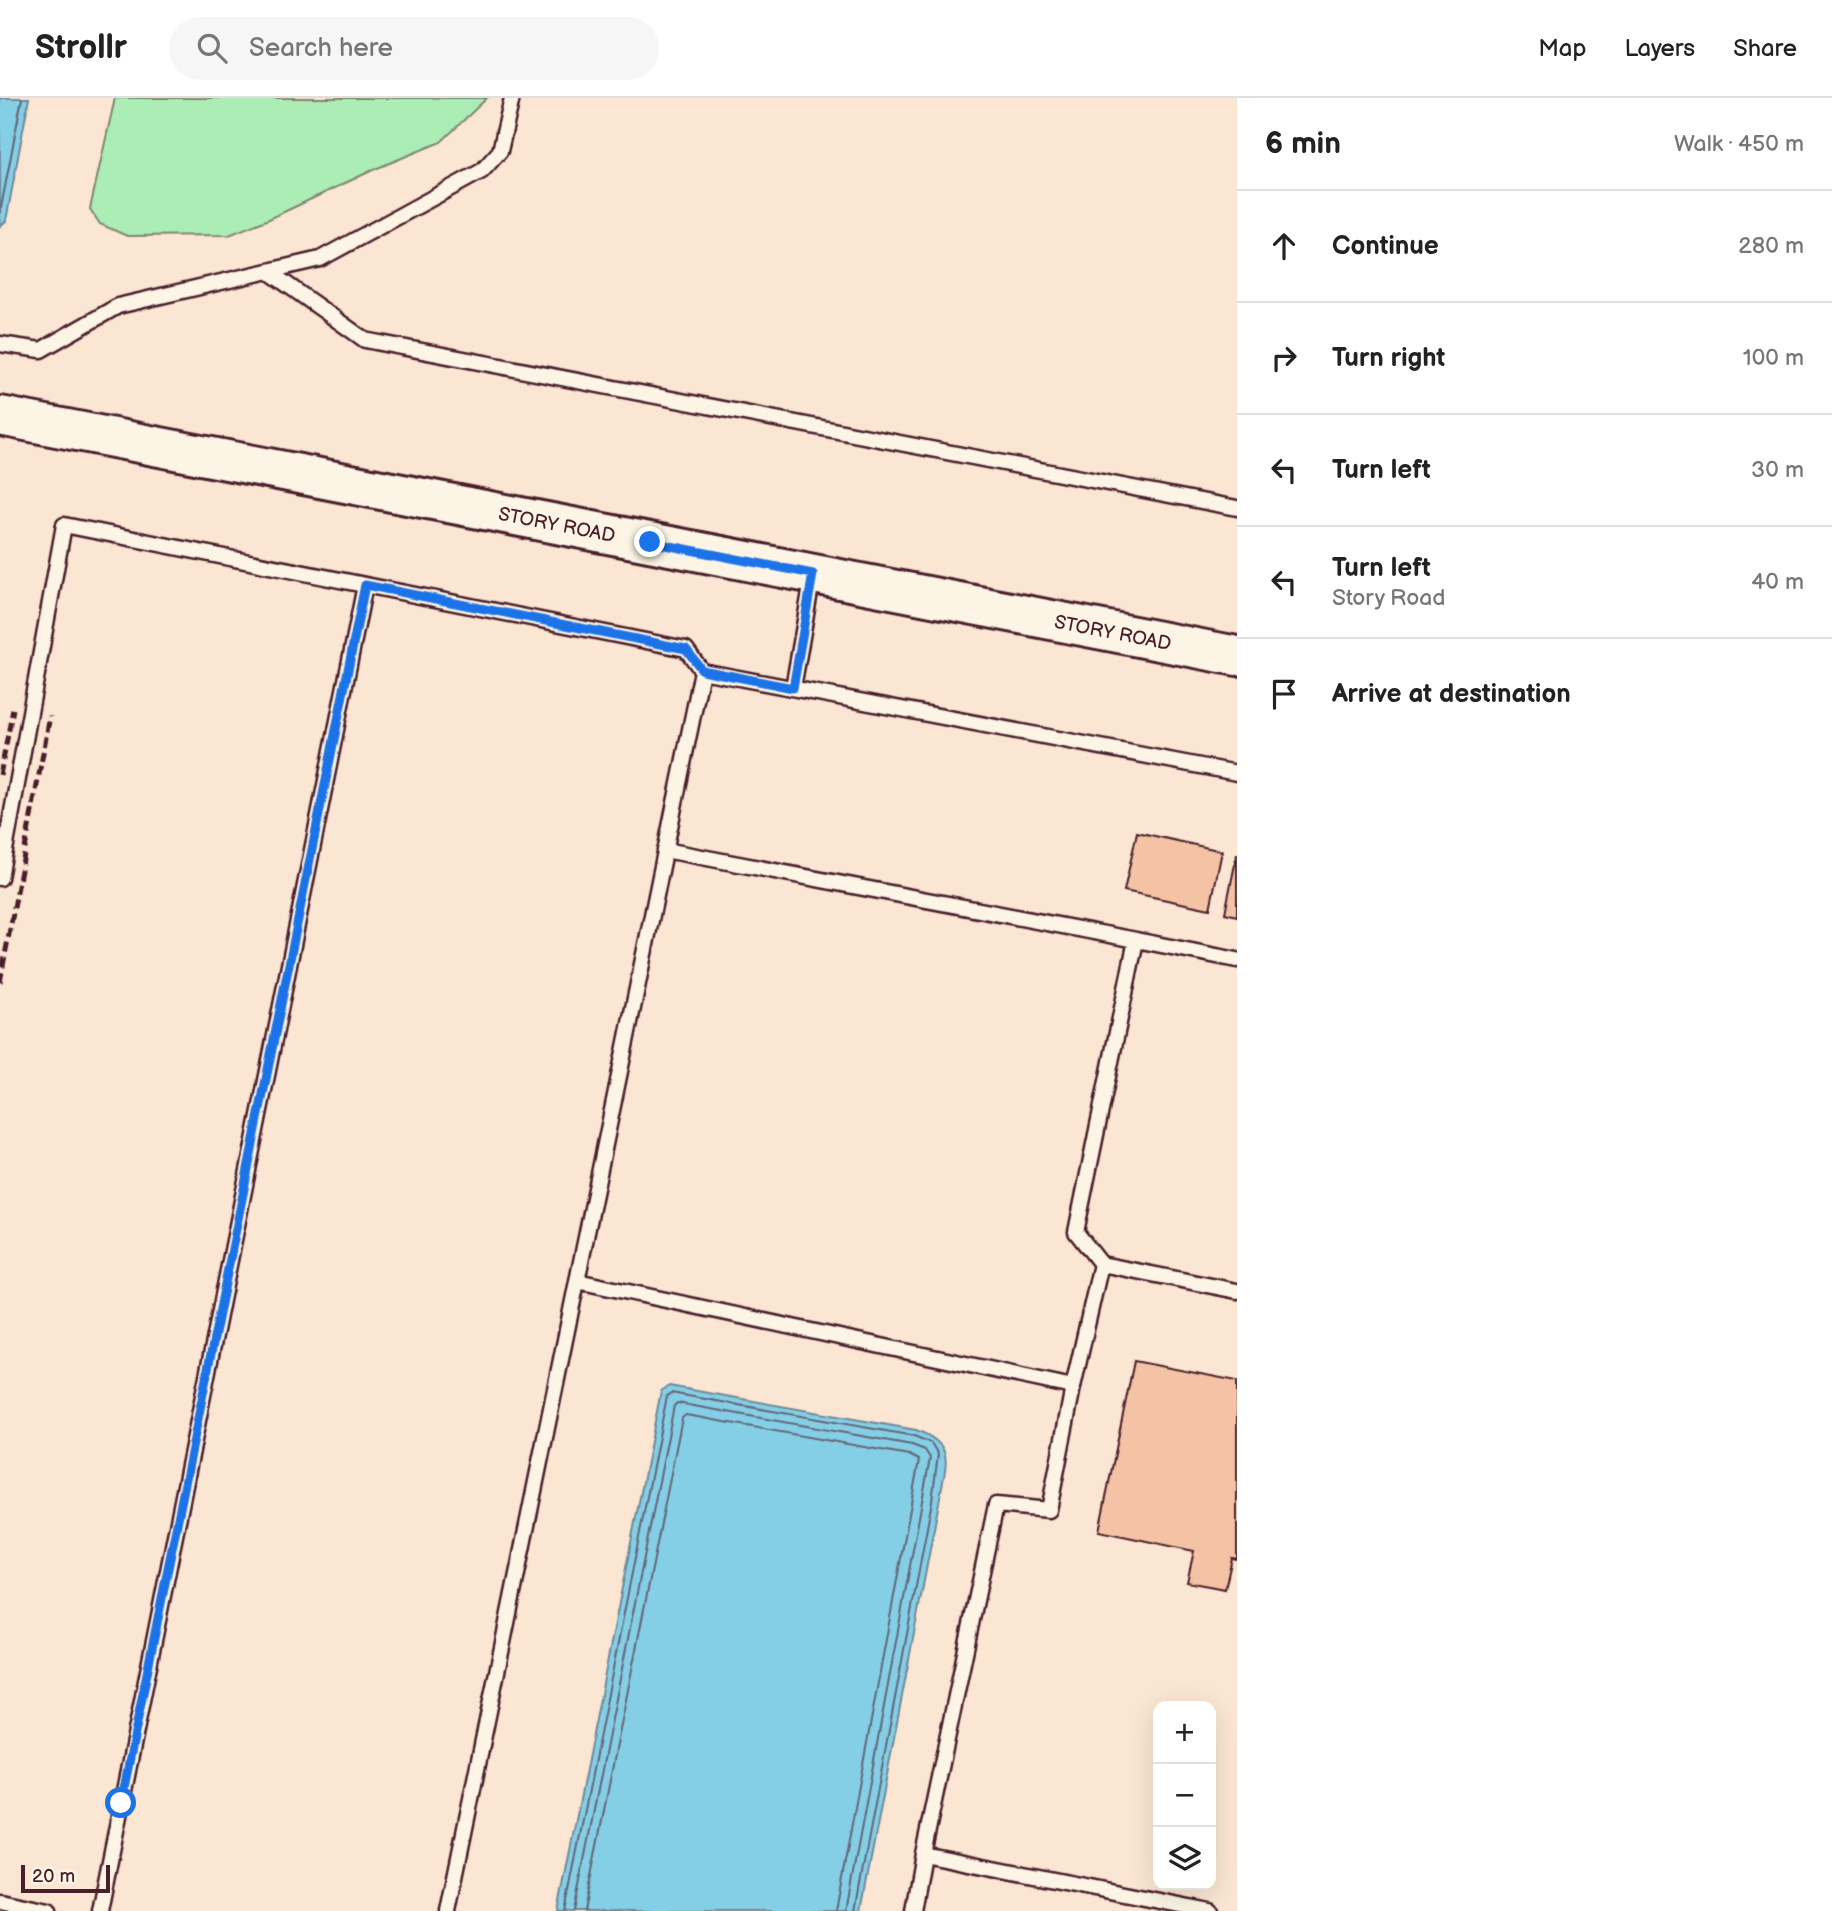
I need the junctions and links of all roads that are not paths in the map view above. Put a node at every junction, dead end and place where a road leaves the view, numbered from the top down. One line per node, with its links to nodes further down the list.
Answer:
1 (512, 98): 2 (lane)
2 (268, 271): 3 (lane); 5 (lane)
3 (0, 345)
4 (0, 416): 6 (street, STORY ROAD)
5 (1237, 508)
6 (813, 574): 8 (street, STORY ROAD); 10 (lane)
7 (365, 585): 9 (lane); 13 (lane); 23 (lane)
8 (1237, 656)
9 (702, 670): 10 (lane); 12 (lane)
10 (793, 688): 11 (lane)
11 (1237, 773)
12 (665, 850): 14 (lane); 17 (lane)
13 (0, 878)
14 (1136, 940): 15 (lane); 16 (lane)
15 (1237, 960)
16 (1101, 1264): 18 (lane); 19 (lane)
17 (577, 1281): 19 (lane); 24 (lane)
18 (1237, 1291)
19 (1073, 1387): 20 (lane)
20 (923, 1854): 25 (lane); 26 (lane)
21 (0, 1901): 22 (lane)
22 (49, 1911)
23 (100, 1911)
24 (448, 1911)
25 (913, 1911)
26 (1210, 1911)

